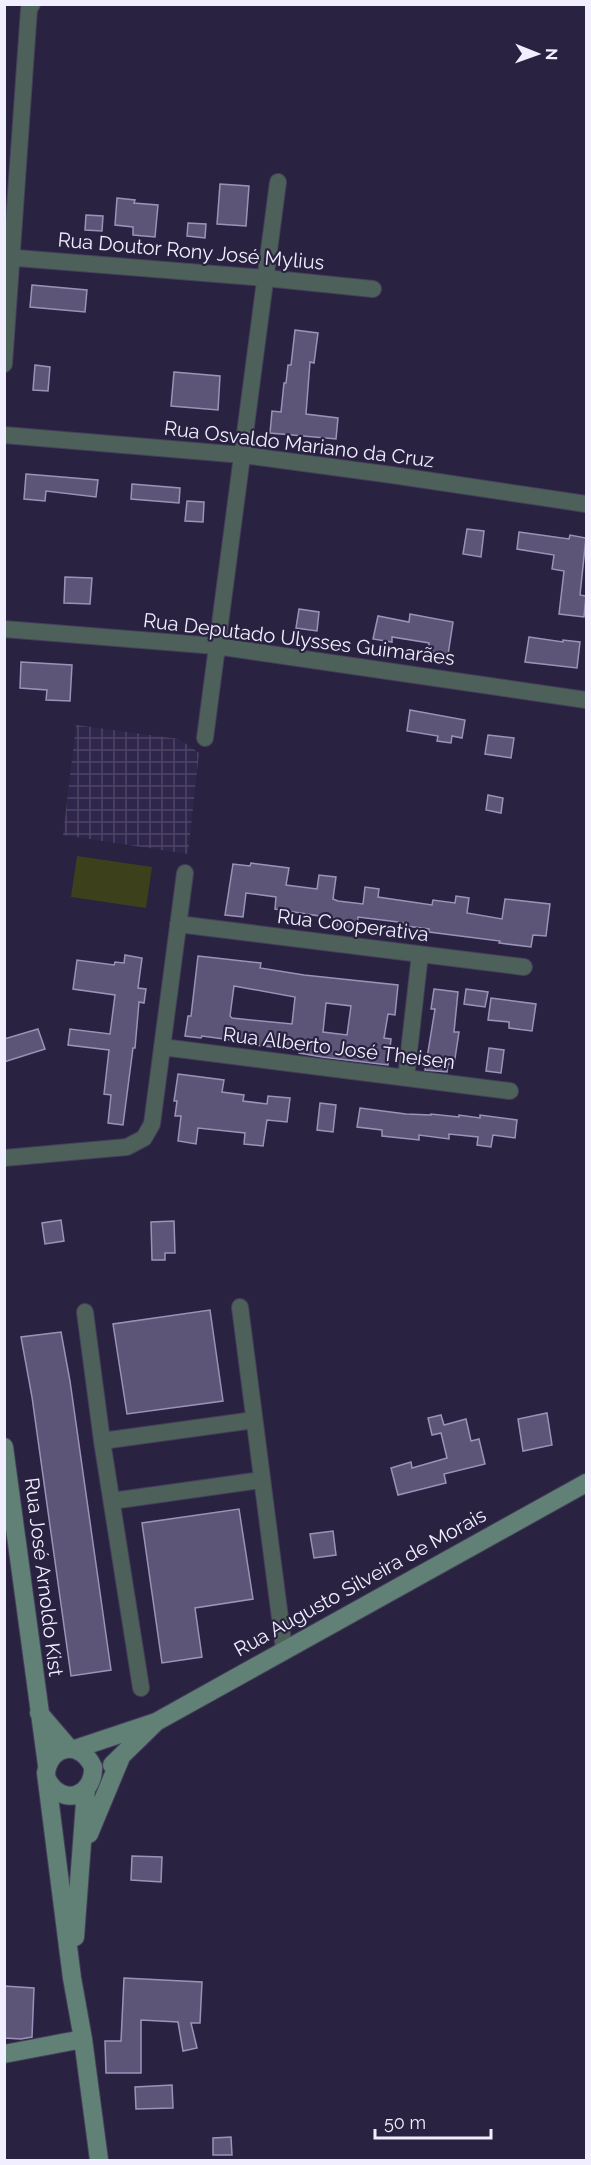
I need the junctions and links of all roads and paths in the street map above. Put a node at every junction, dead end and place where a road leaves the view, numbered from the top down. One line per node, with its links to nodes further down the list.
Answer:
1 (32, 4): 3 (street)
2 (278, 182): 4 (street)
3 (8, 257): 4 (street, Rua Doutor Rony José Mylius); 6 (street)
4 (265, 278): 5 (street, Rua Doutor Rony José Mylius); 8 (street)
5 (373, 289)
6 (4, 363)
7 (4, 435): 8 (street, Rua Osvaldo Mariano da Cruz)
8 (243, 455): 9 (street, Rua Osvaldo Mariano da Cruz); 11 (street)
9 (586, 504)
10 (4, 629): 11 (street, Rua Deputado Ulysses Guimarães)
11 (216, 646): 12 (street, Rua Deputado Ulysses Guimarães); 13 (street)
12 (586, 699)
13 (205, 738)
14 (185, 873): 15 (street)
15 (178, 924): 16 (street, Rua Cooperativa); 18 (street)
16 (420, 954): 17 (street, Rua Cooperativa); 19 (street)
17 (524, 967)
18 (162, 1047): 19 (street, Rua Alberto José Theisen); 21 (street)
19 (406, 1078): 20 (street, Rua Alberto José Theisen)
20 (510, 1091)
21 (4, 1158)
22 (240, 1307): 24 (street)
23 (85, 1312): 25 (street)
24 (254, 1420): 25 (street); 27 (street)
25 (102, 1441): 29 (street)
26 (4, 1447): 32 (main road, Rua José Arnoldo Kist)
27 (261, 1480): 29 (street); 30 (street)
28 (586, 1482): 30 (main road, Rua Augusto Silveira de Morais)
29 (112, 1502): 31 (street)
30 (284, 1649): 33 (main road, Rua Augusto Silveira de Morais)
31 (141, 1688)
32 (39, 1713): 34 (main road, Rua José Arnoldo Kist); 36 (main road, Rua José Arnoldo Kist)
33 (156, 1722): 34 (main road, Rua Augusto Silveira de Morais); 35 (main road, Rua Augusto Silveira de Morais)
34 (72, 1748): 36 (main road); 37 (main road, Rua José Arnoldo Kist)
35 (121, 1758): 37 (main road, Rua Augusto Silveira de Morais); 38 (main road, Rua Augusto Silveira de Morais)
36 (47, 1773): 37 (main road); 39 (main road, Rua José Arnoldo Kist)
37 (88, 1786): 38 (main road, Rua José Arnoldo Kist)
38 (81, 1856): 39 (main road, Rua José Arnoldo Kist)
39 (72, 1978): 40 (main road, Rua José Arnoldo Kist)
40 (83, 2039): 41 (main road); 42 (main road, Rua José Arnoldo Kist)
41 (4, 2054)
42 (99, 2160)

